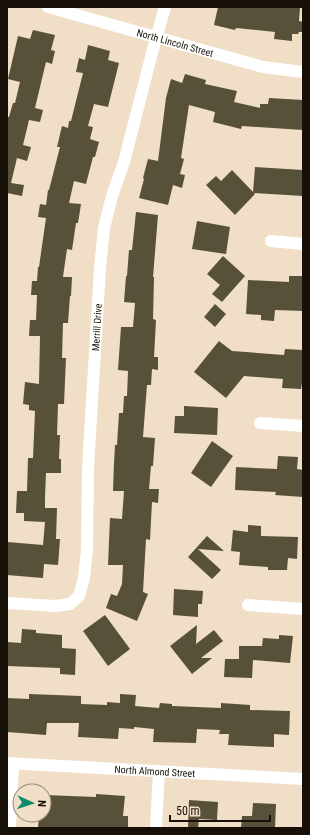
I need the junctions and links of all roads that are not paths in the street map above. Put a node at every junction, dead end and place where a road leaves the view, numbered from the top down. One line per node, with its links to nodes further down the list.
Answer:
1 (48, 7): 3 (street, North Lincoln Street)
2 (165, 7): 3 (street, Merrill Drive)
3 (156, 37): 4 (street, North Lincoln Street); 9 (street, Merrill Drive)
4 (303, 72)
5 (271, 241): 6 (street)
6 (303, 244)
7 (260, 423): 8 (street)
8 (303, 426)
9 (7, 603)
10 (248, 605): 11 (street)
11 (303, 608)
12 (10, 764): 13 (street, North Almond Street); 15 (street)
13 (159, 772): 14 (street, North Almond Street); 16 (street)
14 (303, 780)
15 (10, 828)
16 (156, 828)

